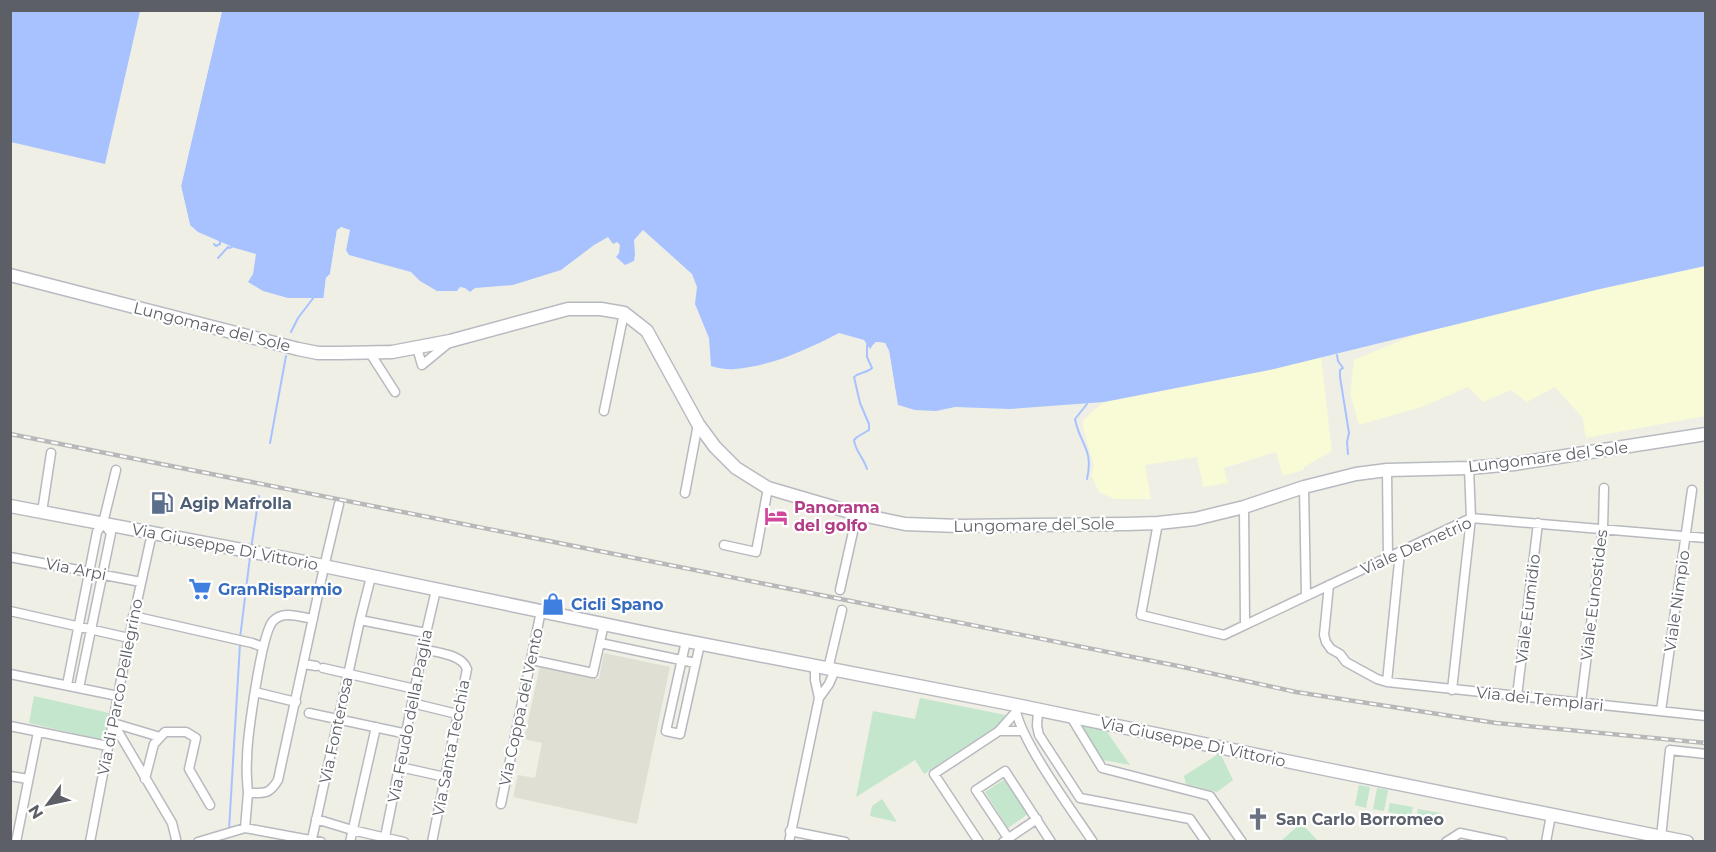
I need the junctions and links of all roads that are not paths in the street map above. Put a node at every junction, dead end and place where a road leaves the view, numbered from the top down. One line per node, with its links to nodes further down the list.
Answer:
1 (10, 276): 3 (street, Lungomare del Sole)
2 (624, 313): 3 (street, Lungomare del Sole); 5 (street); 6 (street, Lungomare del Sole)
3 (370, 353): 4 (street)
4 (395, 392)
5 (604, 411)
6 (698, 424): 13 (street, Lungomare del Sole); 16 (street)
7 (1706, 434): 9 (street, Lungomare del Sole)
8 (51, 453): 20 (street)
9 (1469, 468): 11 (street, Lungomare del Sole); 22 (street)
10 (116, 470): 23 (street)
11 (1387, 470): 12 (street, Lungomare del Sole); 33 (street)
12 (1304, 487): 19 (street, Lungomare del Sole); 42 (street)
13 (768, 488): 21 (street, Lungomare del Sole); 30 (street)
14 (1604, 488): 26 (street, Viale Eunostides)
15 (1692, 490): 28 (street, Viale Nimpio)
16 (685, 493)
17 (339, 504): 34 (street)
18 (10, 506): 20 (street, Via Giuseppe Di Vittorio)
19 (1244, 507): 24 (street, Lungomare del Sole); 50 (street)
20 (42, 512): 23 (street, Via Giuseppe Di Vittorio)
21 (857, 514): 24 (street, Lungomare del Sole); 41 (street)
22 (1471, 518): 25 (street, Viale Demetrio); 31 (street, Viale Demetrio); 71 (street)
23 (103, 523): 27 (street, Via Giuseppe Di Vittorio); 35 (street); 36 (street)
24 (1158, 523): 50 (street, Viale Demetrio)
25 (1539, 523): 26 (street, Viale Demetrio); 74 (street, Viale Eumidio)
26 (1603, 529): 28 (street, Viale Demetrio); 77 (street, Viale Eunostides)
27 (152, 533): 34 (street, Via Giuseppe Di Vittorio); 38 (street, Via di Parco Pellegrino)
28 (1687, 537): 29 (street, Viale Demetrio); 81 (street, Viale Nimpio)
29 (1706, 538)
30 (724, 545)
31 (1400, 552): 33 (street, Viale Demetrio); 67 (street)
32 (10, 557): 35 (street, Via Arpi)
33 (1388, 558): 39 (street, Viale Demetrio)
34 (324, 567): 37 (street, Via Giuseppe Di Vittorio); 47 (street)
35 (89, 572): 36 (street, Via Arpi); 51 (street)
36 (102, 574): 38 (street, Via Arpi); 52 (street)
37 (371, 577): 40 (street, Via Giuseppe Di Vittorio); 48 (street, Via Fonterosa)
38 (141, 582): 46 (street, Via di Parco Pellegrino)
39 (1329, 585): 42 (street, Viale Demetrio); 67 (street, Via dei Templari)
40 (436, 590): 45 (street, Via Giuseppe Di Vittorio); 53 (street, Via Feudo della Paglia)
41 (840, 590)
42 (1306, 596): 50 (street, Viale Demetrio)
43 (842, 610): 64 (street)
44 (10, 611): 51 (street)
45 (541, 611): 49 (street, Via Giuseppe Di Vittorio); 60 (street, Via Coppa del Vento)
46 (133, 616): 54 (street, Via di Parco Pellegrino); 58 (street)
47 (313, 619): 58 (street); 63 (street)
48 (360, 620): 53 (street); 66 (street, Via Fonterosa)
49 (604, 624): 55 (street, Via Giuseppe Di Vittorio); 56 (street)
50 (1245, 624)
51 (78, 627): 52 (street); 68 (street)
52 (91, 630): 54 (street); 69 (street)
53 (426, 633): 59 (street, Via Feudo della Paglia)
54 (129, 638): 73 (street, Via di Parco Pellegrino)
55 (686, 641): 57 (street, Via Giuseppe Di Vittorio); 61 (street)
56 (600, 643): 60 (street); 61 (street)
57 (700, 644): 62 (street); 64 (street, Via Giuseppe Di Vittorio)
58 (264, 647): 72 (street)
59 (423, 649): 70 (street, Via Feudo della Paglia); 83 (street, Via Santa Tecchia)
60 (532, 660): 103 (street, Via Coppa del Vento)
61 (681, 660): 62 (street); 62 (street)
62 (696, 663)
63 (304, 664): 66 (street); 76 (street)
64 (826, 668): 75 (street); 75 (street); 79 (street, Via Giuseppe Di Vittorio)
65 (10, 674): 68 (street)
66 (348, 674): 70 (street); 86 (street, Via Fonterosa)
67 (1387, 682): 71 (street, Via dei Templari)
68 (67, 685): 69 (street)
69 (79, 688): 73 (street)
70 (415, 689): 78 (street, Via Feudo della Paglia)
71 (1452, 690): 74 (street, Via dei Templari)
72 (255, 692): 76 (street); 102 (street)
73 (118, 696): 87 (street, Via di Parco Pellegrino)
74 (1517, 696): 77 (street, Via dei Templari)
75 (819, 698): 110 (street)
76 (296, 702): 102 (street)
77 (1581, 702): 81 (street, Via dei Templari)
78 (412, 704): 83 (street); 93 (street, Via Feudo della Paglia)
79 (1016, 709): 80 (street, Via Giuseppe Di Vittorio); 90 (street); 91 (street)
80 (1038, 710): 85 (street, Via Giuseppe Di Vittorio); 127 (street)
81 (1661, 711): 84 (street, Via dei Templari)
82 (309, 713): 86 (street)
83 (457, 714): 99 (street, Via Santa Tecchia)
84 (1706, 716)
85 (1071, 717): 105 (street, Via Giuseppe Di Vittorio); 128 (street)
86 (339, 719): 89 (street); 106 (street, Via Fonterosa)
87 (112, 723): 94 (street); 95 (street, Via di Parco Pellegrino); 100 (street)
88 (10, 726): 92 (street)
89 (376, 727): 93 (street); 109 (street)
90 (999, 731): 91 (street); 124 (street)
91 (1023, 731): 126 (street)
92 (38, 732): 95 (street); 101 (street)
93 (407, 734): 97 (street, Via Feudo della Paglia)
94 (160, 737): 100 (street); 104 (street)
95 (108, 746): 116 (street, Via di Parco Pellegrino)
96 (1706, 754): 111 (street)
97 (400, 767): 99 (street); 112 (street, Via Feudo della Paglia)
98 (10, 776): 101 (street)
99 (445, 777): 121 (street, Via Santa Tecchia)
100 (146, 779): 117 (street)
101 (28, 780): 115 (street)
102 (248, 793): 108 (street)
103 (501, 804)
104 (210, 805)
105 (1551, 815): 111 (street, Via Giuseppe Di Vittorio); 131 (street)
106 (316, 819): 109 (street); 113 (street, Via Fonterosa)
107 (1036, 819): 114 (street); 114 (street); 125 (street)
108 (245, 828): 113 (street); 118 (street)
109 (352, 830): 112 (street); 119 (street)
110 (790, 831): 122 (street); 123 (street)
111 (1661, 838): 132 (street, Via Giuseppe Di Vittorio)
112 (385, 839): 120 (street)
113 (316, 840)
114 (1006, 840)
115 (16, 842)
116 (90, 842)
117 (175, 842)
118 (198, 842)
119 (350, 842)
120 (404, 842)
121 (432, 842)
122 (789, 842)
123 (845, 842)
124 (979, 842)
125 (1051, 842)
126 (1093, 842)
127 (1206, 842)
128 (1242, 842)
129 (1446, 842): 130 (street)
130 (1503, 842)
131 (1546, 842)
132 (1687, 842)

